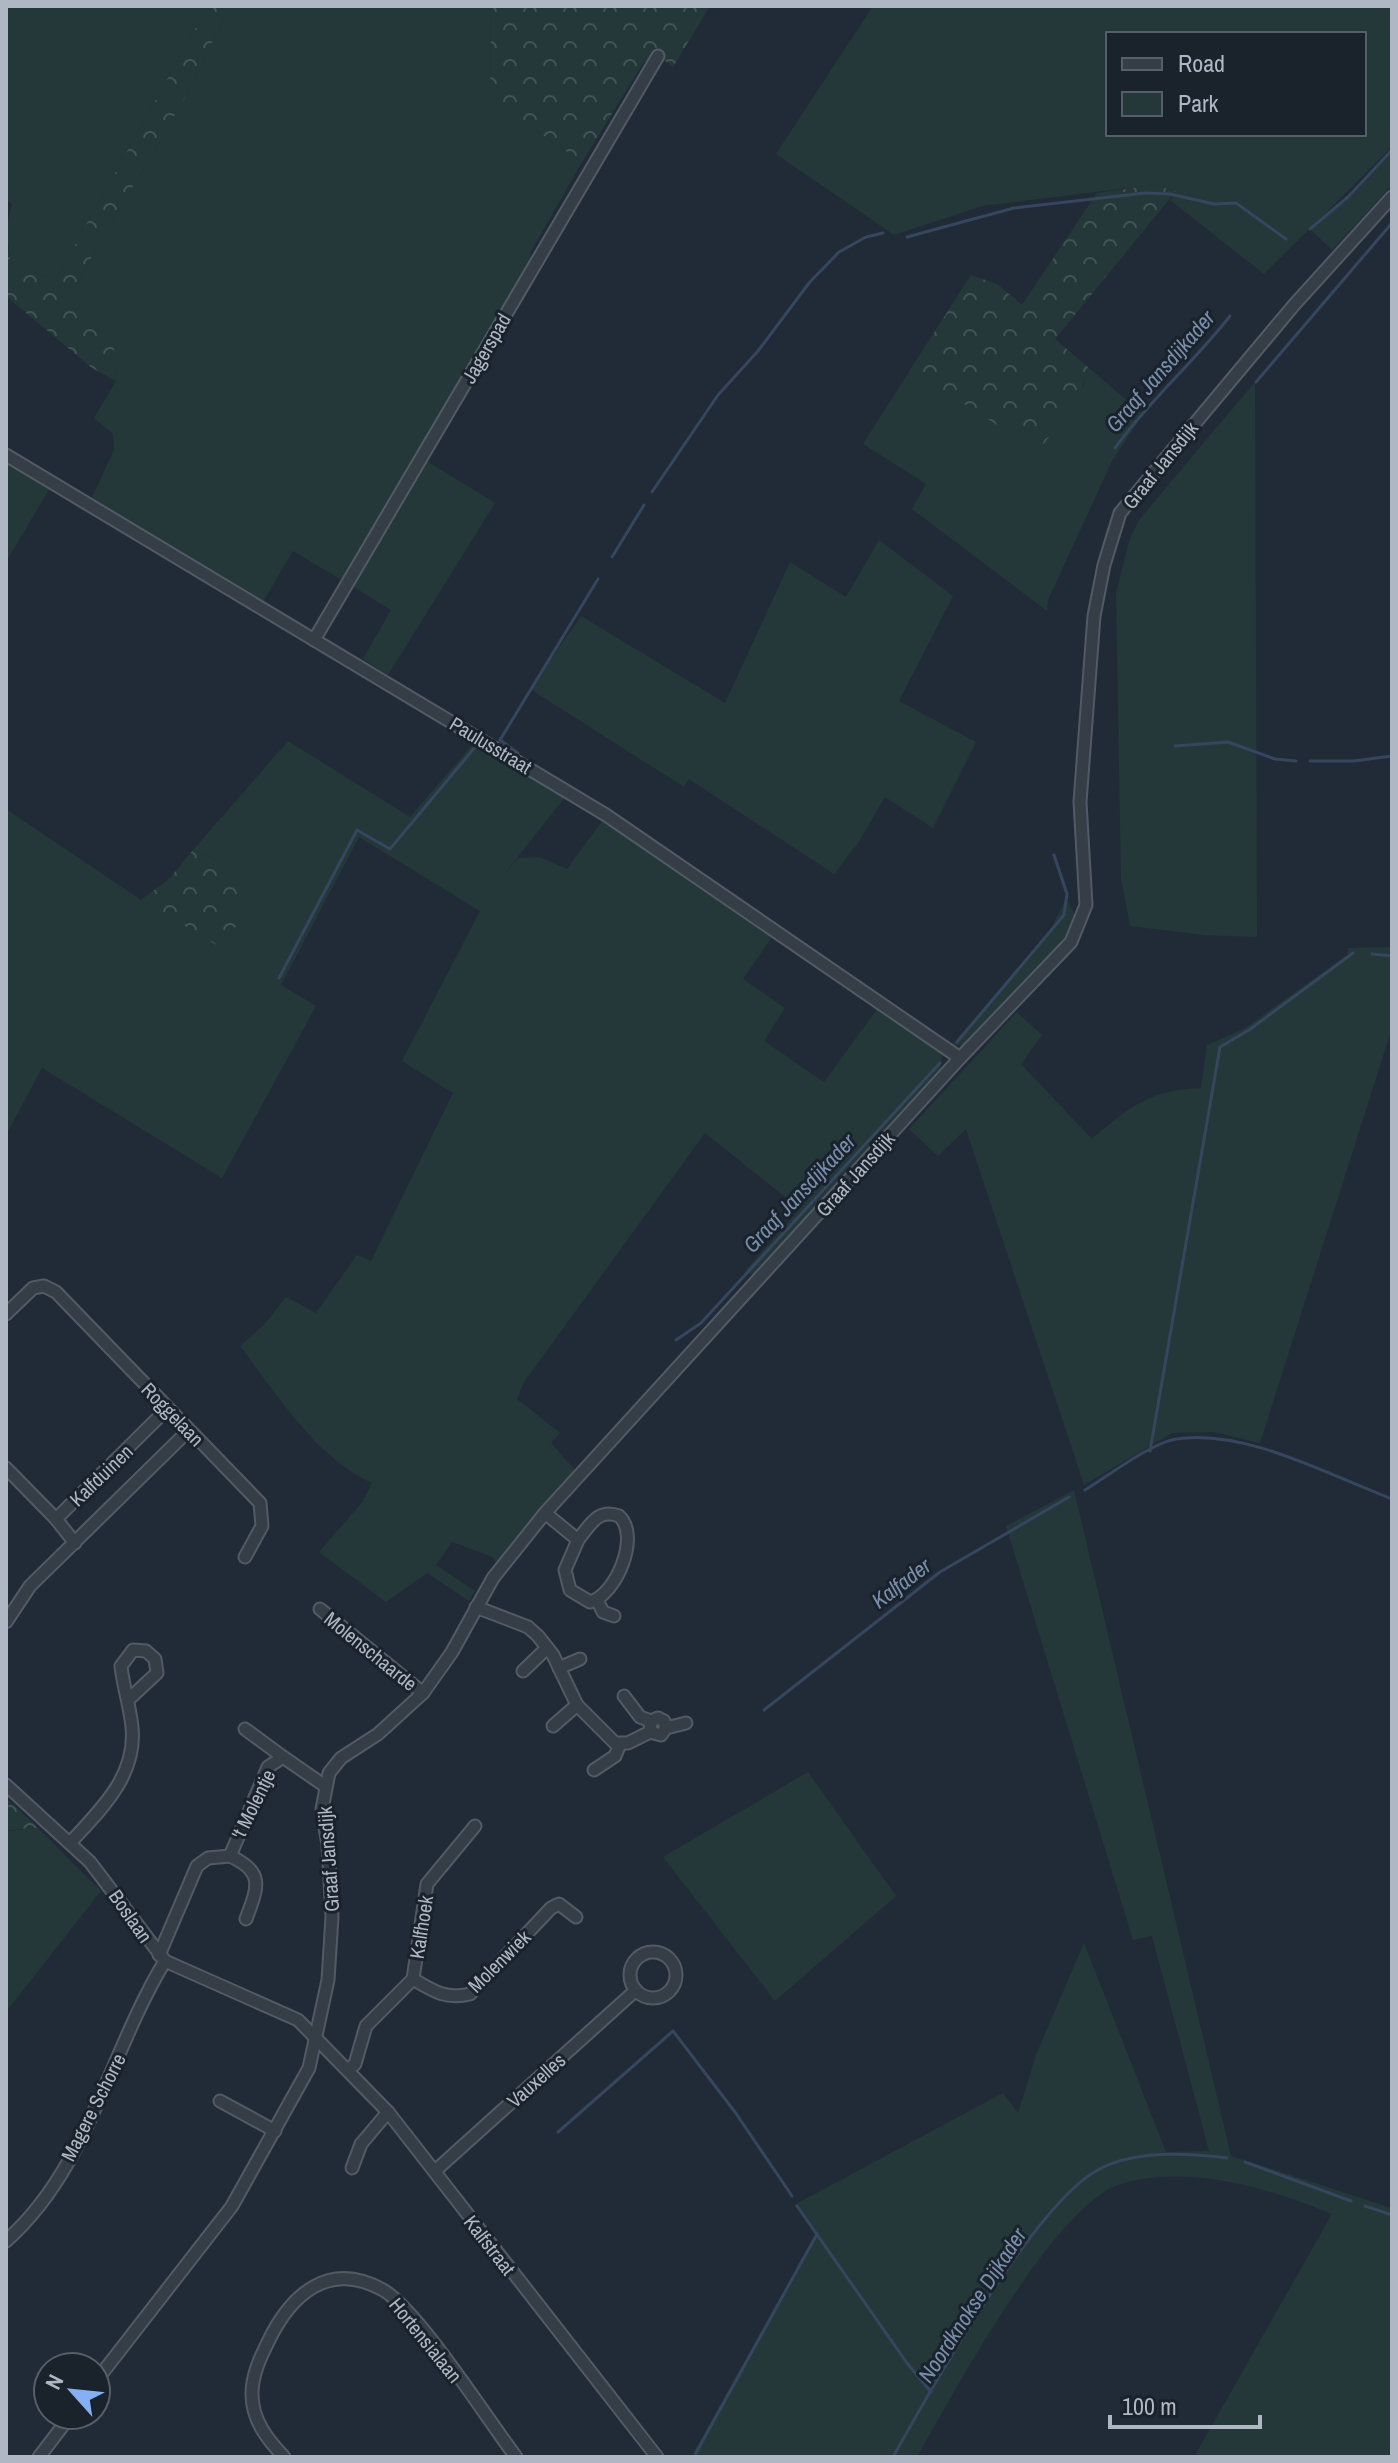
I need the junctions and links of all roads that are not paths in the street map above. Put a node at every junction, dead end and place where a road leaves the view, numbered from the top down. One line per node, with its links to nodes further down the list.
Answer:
1 (658, 56): 4 (street, Jagerspad)
2 (1392, 197): 5 (street, Graaf Jansdijk)
3 (6, 455): 4 (street, Paulusstraat)
4 (314, 640): 5 (street, Paulusstraat)
5 (960, 1058): 10 (street, Graaf Jansdijk)
6 (6, 1314): 7 (street, Roggelaan)
7 (167, 1409): 8 (street, Roggelaan); 11 (street, Kalfduinen)
8 (188, 1431): 13 (street, Kalfduinen); 14 (street, Roggelaan)
9 (6, 1468): 11 (street)
10 (545, 1513): 12 (street); 16 (street, Graaf Jansdijk)
11 (56, 1519): 13 (street, Kalfduinen)
12 (578, 1540): 15 (street); 15 (street)
13 (75, 1543): 19 (street, Kalfduinen)
14 (245, 1557)
15 (597, 1600): 18 (street)
16 (476, 1607): 20 (street); 24 (street, Graaf Jansdijk)
17 (320, 1609): 24 (street, Molenschaarde)
18 (614, 1616)
19 (6, 1622)
20 (547, 1648): 22 (street); 23 (street)
21 (580, 1659): 22 (street)
22 (559, 1668): 27 (street)
23 (523, 1671)
24 (423, 1693): 36 (street, Graaf Jansdijk)
25 (624, 1696): 30 (street)
26 (128, 1700): 38 (street)
27 (577, 1705): 29 (street); 32 (street)
28 (686, 1723): 30 (street)
29 (553, 1726)
30 (650, 1726): 32 (street)
31 (245, 1729): 33 (street, 't Molentje)
32 (620, 1744): 34 (street)
33 (283, 1757): 36 (street, 't Molentje); 39 (street, 't Molentje)
34 (594, 1770)
35 (6, 1785): 38 (street, Boslaan)
36 (325, 1786): 45 (street, Graaf Jansdijk)
37 (475, 1826): 43 (street, Kalfhoek)
38 (70, 1843): 42 (street, Boslaan)
39 (230, 1856): 41 (street, 't Molentje); 42 (street, 't Molentje)
40 (576, 1917): 43 (street, Molenwiek)
41 (246, 1919)
42 (162, 1958): 45 (street, Boslaan); 52 (street, Magere Schorre)
43 (413, 1979): 46 (street, Kalfhoek)
44 (636, 1990): 44 (street); 51 (street, Vauxelles)
45 (318, 2038): 46 (street, Kalfstraat); 49 (street, Graaf Jansdijk)
46 (349, 2069): 48 (street, Kalfstraat)
47 (220, 2101): 49 (street)
48 (388, 2112): 50 (street); 51 (street, Kalfstraat)
49 (275, 2131): 53 (street, Graaf Jansdijk)
50 (352, 2168)
51 (435, 2171): 58 (street, Kalfstraat)
52 (6, 2241)
53 (112, 2361)
54 (59, 2431): 55 (street)
55 (39, 2457)
56 (284, 2457): 57 (street, Hortensialaan)
57 (516, 2457)
58 (657, 2457)

